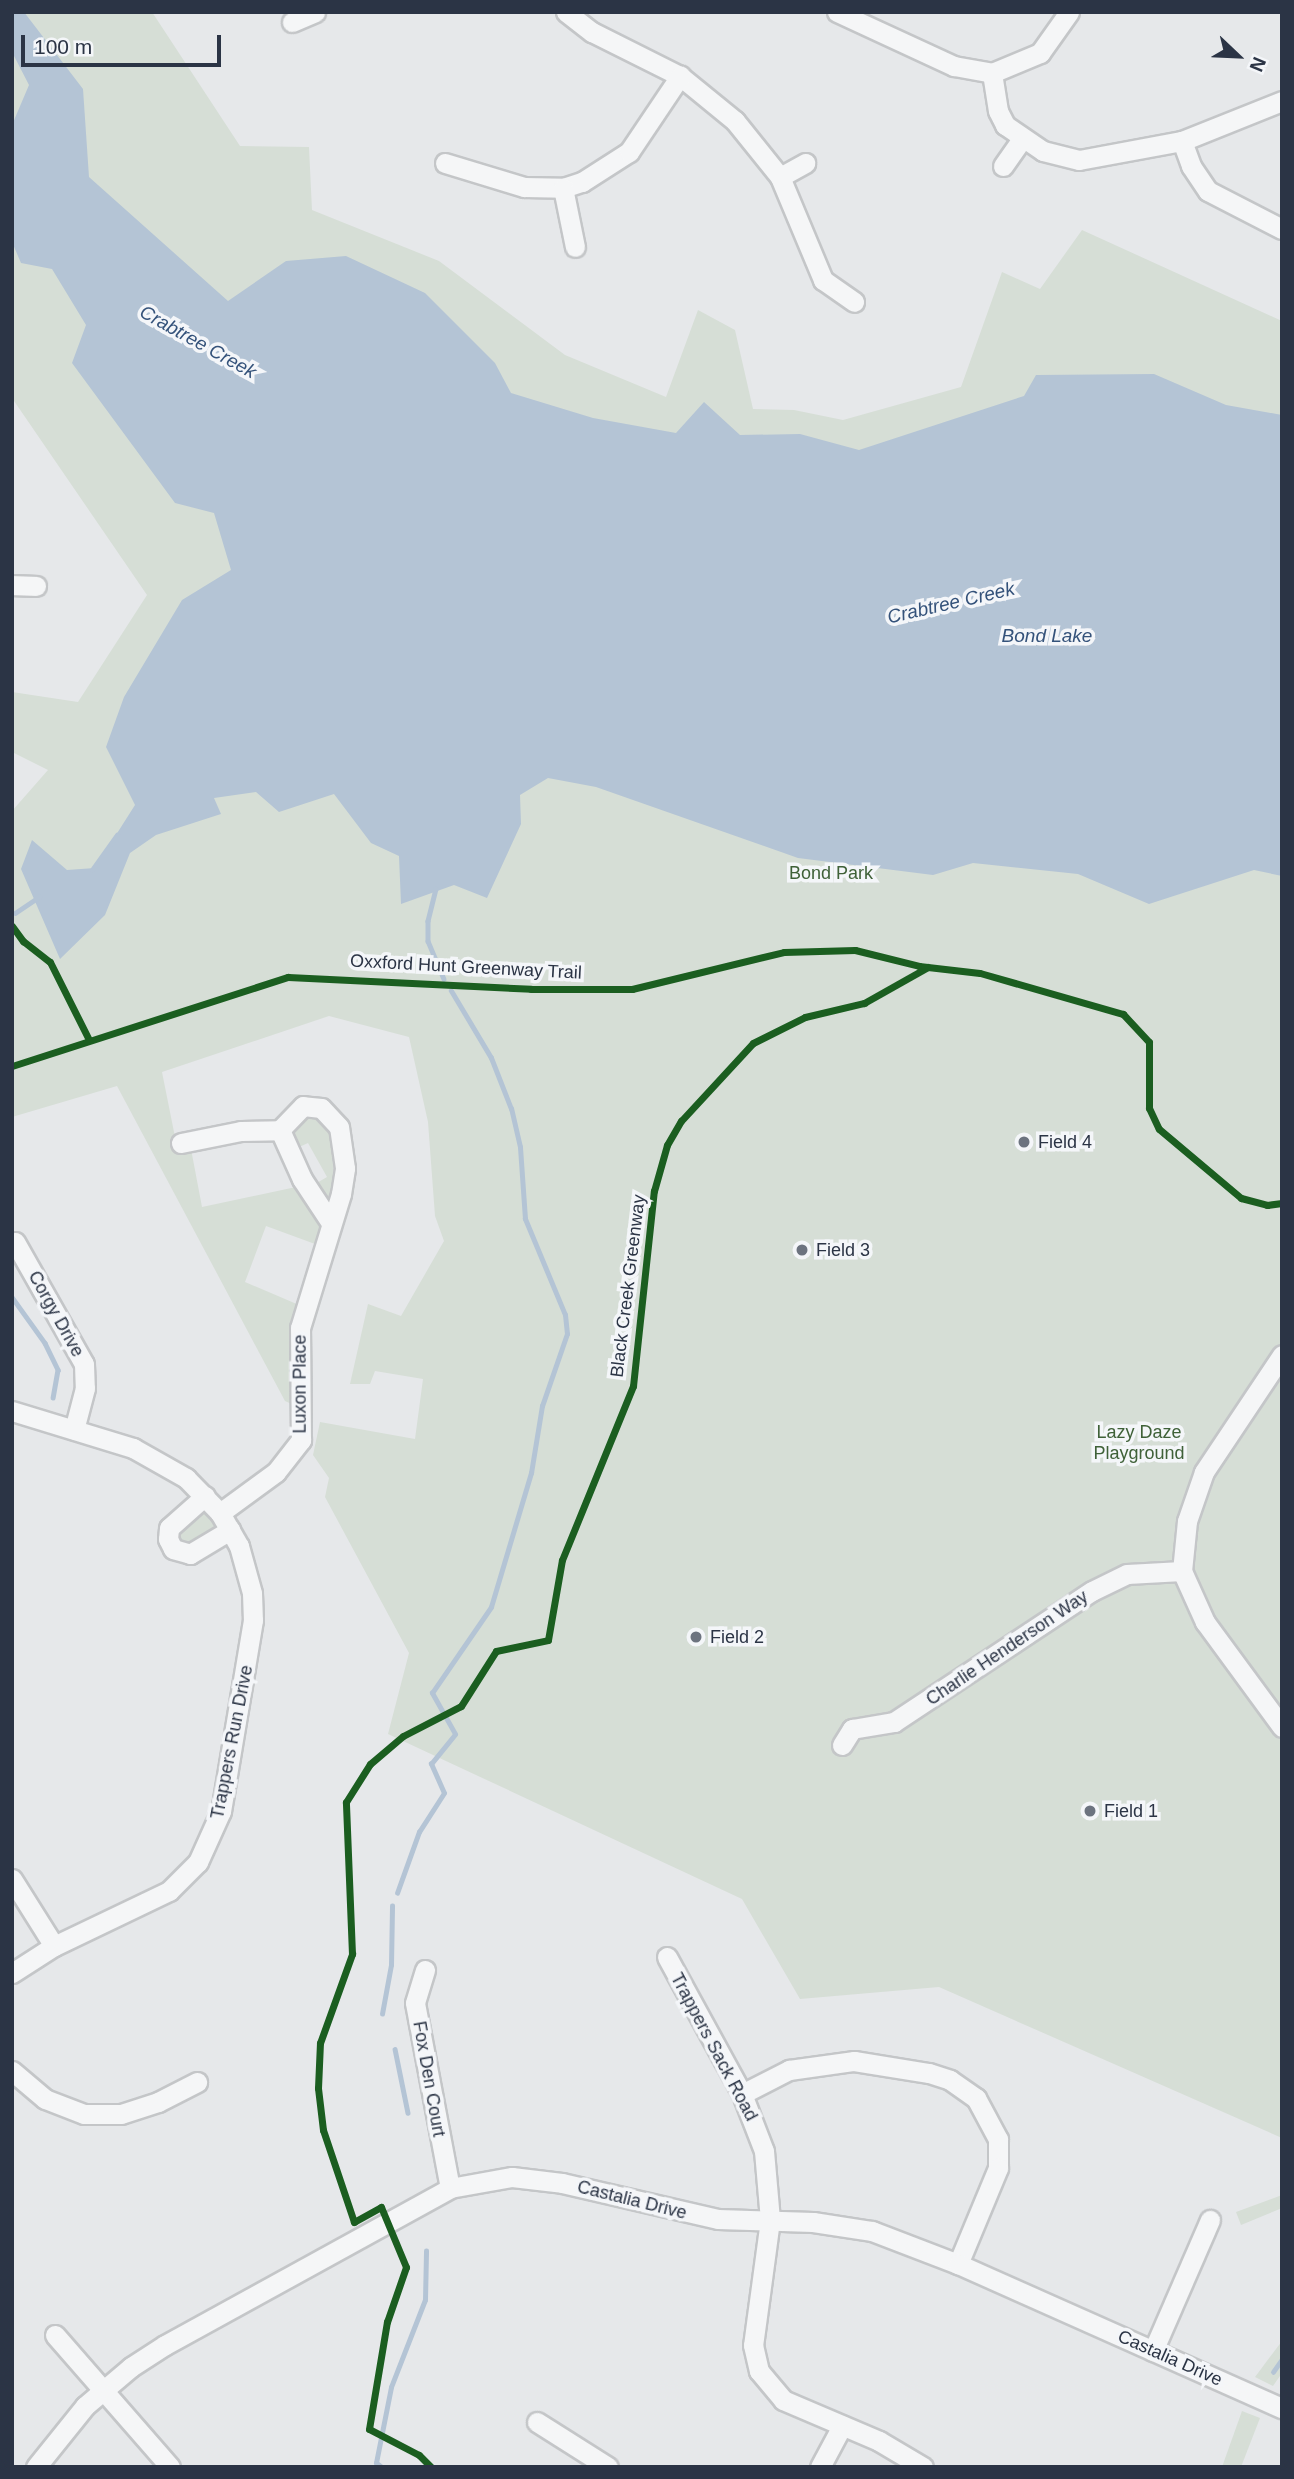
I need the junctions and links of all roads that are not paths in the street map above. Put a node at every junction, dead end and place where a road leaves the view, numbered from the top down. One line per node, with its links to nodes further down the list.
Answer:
1 (315, 12): 5 (street)
2 (566, 12): 7 (street)
3 (837, 12): 6 (street)
4 (1069, 12): 6 (street)
5 (292, 22)
6 (992, 73): 9 (street)
7 (680, 76): 14 (street); 15 (street)
8 (1282, 102): 10 (street)
9 (1022, 139): 10 (street); 13 (street)
10 (1182, 141): 16 (street)
11 (445, 163): 15 (street)
12 (805, 163): 14 (street)
13 (1003, 166)
14 (780, 177): 18 (street)
15 (563, 188): 17 (street)
16 (1282, 229)
17 (575, 247)
18 (854, 302)
19 (12, 585): 20 (street)
20 (36, 586)
21 (280, 1130): 22 (street); 23 (street); 23 (street, Luxon Place)
22 (181, 1143)
23 (331, 1223): 29 (street, Luxon Place)
24 (15, 1242): 27 (street, Corgy Drive)
25 (1282, 1355): 31 (street)
26 (12, 1411): 27 (street, Trappers Run Drive)
27 (74, 1430): 28 (street, Trappers Run Drive)
28 (205, 1496): 29 (street, Trappers Run Drive); 30 (street)
29 (220, 1513): 30 (street, Trappers Run Drive)
30 (230, 1530): 35 (street, Trappers Run Drive)
31 (1182, 1571): 32 (street); 33 (street, Charlie Henderson Way)
32 (1282, 1727)
33 (842, 1745)
34 (12, 1879): 35 (street)
35 (54, 1946): 38 (street, Trappers Run Drive)
36 (667, 1957): 41 (street, Trappers Sack Road)
37 (425, 1970): 42 (street, Fox Den Court)
38 (12, 1973)
39 (12, 2071): 40 (street)
40 (197, 2082)
41 (742, 2094): 43 (street, Trappers Sack Road); 45 (street)
42 (450, 2188): 43 (street, Castalia Drive); 48 (street, Castalia Drive)
43 (770, 2220): 45 (street, Castalia Drive); 51 (street, Trappers Sack Road)
44 (1210, 2220): 47 (street)
45 (958, 2264): 47 (street, Castalia Drive)
46 (55, 2335): 48 (street)
47 (1153, 2351): 49 (street, Castalia Drive)
48 (103, 2391): 52 (street, Castalia Drive); 53 (street)
49 (1282, 2408)
50 (537, 2422): 54 (street)
51 (842, 2426): 55 (street); 56 (street, Trappers Sack Road)
52 (36, 2467)
53 (170, 2467)
54 (608, 2467)
55 (820, 2467)
56 (923, 2467)

